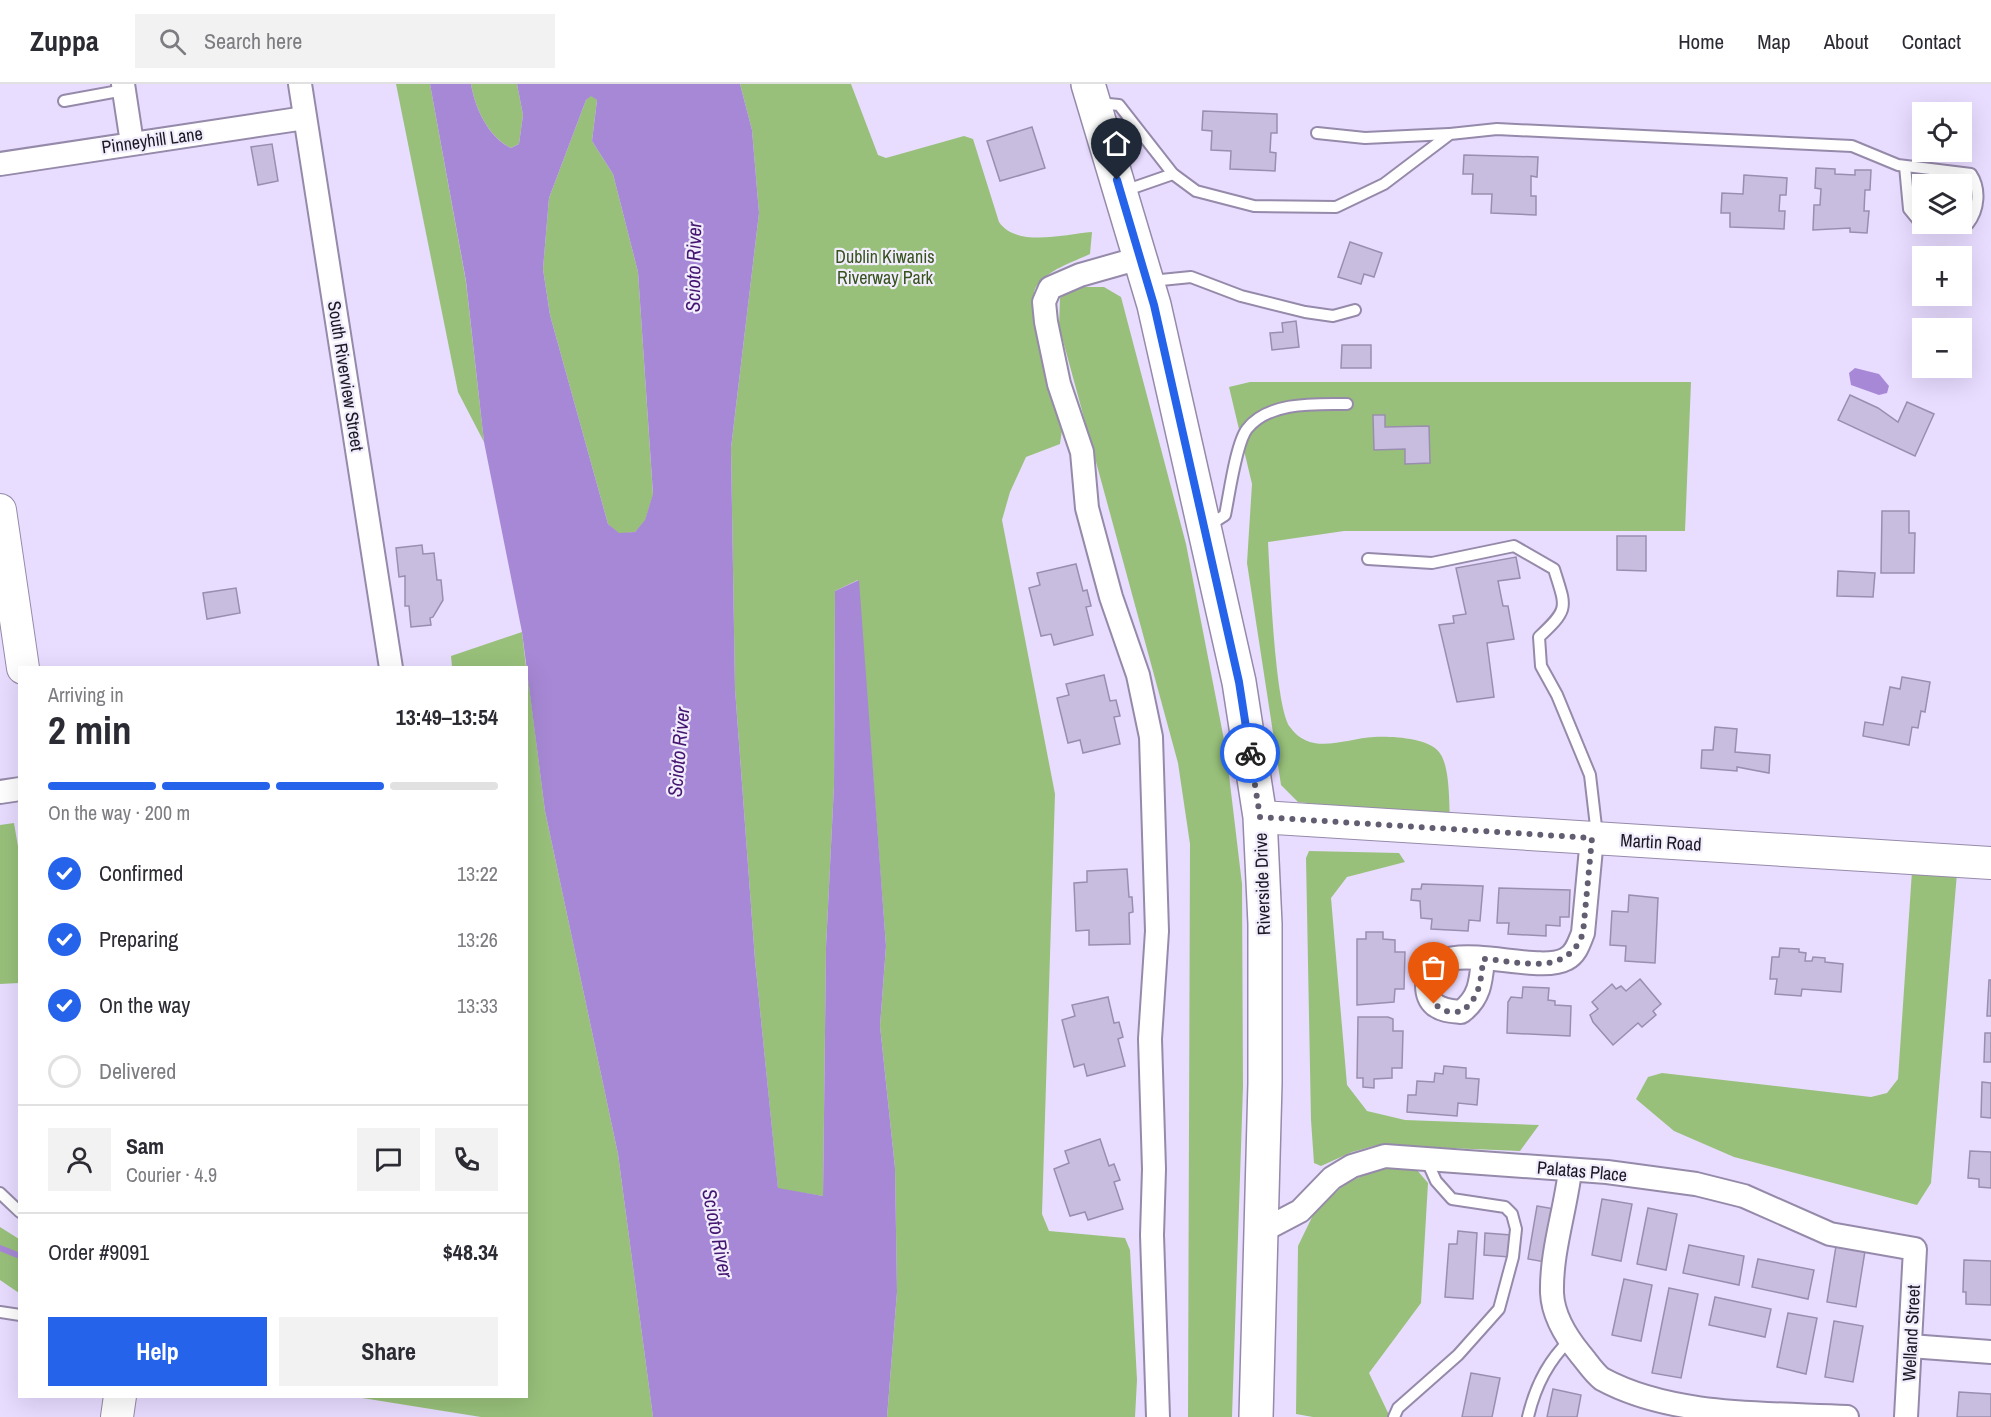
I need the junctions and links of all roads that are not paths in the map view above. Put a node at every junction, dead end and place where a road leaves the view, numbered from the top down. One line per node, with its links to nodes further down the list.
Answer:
1 (300, 84): 5 (street, South Riverview Street)
2 (123, 87): 4 (lane); 8 (street)
3 (1091, 93): 11 (lane); 14 (main road, Riverside Drive)
4 (64, 101)
5 (305, 117): 8 (street, Pinneyhill Lane); 24 (street, South Riverview Street)
6 (1317, 134): 7 (lane)
7 (1450, 134): 10 (lane); 11 (lane)
8 (132, 142): 9 (street, Pinneyhill Lane)
9 (0, 164)
10 (1905, 166): 12 (lane); 15 (lane)
11 (1173, 174): 14 (lane)
12 (1971, 174)
13 (1972, 175): 16 (lane)
14 (1121, 192): 17 (main road, Riverside Drive)
15 (1912, 213)
16 (1972, 219)
17 (1144, 270): 18 (lane); 21 (main road, Riverside Drive); 44 (street)
18 (1355, 310)
19 (1347, 404): 21 (lane)
20 (0, 510): 23 (street)
21 (1205, 528): 27 (main road, Riverside Drive)
22 (1368, 559): 28 (lane)
23 (23, 666)
24 (391, 666)
25 (18, 789): 26 (street)
26 (0, 792)
27 (1260, 817): 28 (street, Martin Road); 35 (main road, Riverside Drive)
28 (1594, 838): 29 (street, Martin Road); 30 (street)
29 (1991, 863)
30 (1483, 959)
31 (1426, 1158): 32 (street, Palatas Place); 35 (street, Palatas Place); 46 (lane)
32 (1570, 1171): 36 (street, Palatas Place); 39 (street)
33 (0, 1193): 34 (lane)
34 (18, 1210)
35 (1262, 1231): 45 (main road, Riverside Drive)
36 (1915, 1249): 40 (street, Welland Street)
37 (0, 1312): 38 (lane)
38 (18, 1315)
39 (1569, 1341): 47 (lane); 48 (street)
40 (1910, 1346): 41 (street); 49 (street, Welland Street)
41 (1991, 1352)
42 (120, 1398): 43 (street)
43 (117, 1417)
44 (1158, 1417)
45 (1256, 1417)
46 (1394, 1417)
47 (1527, 1417)
48 (1847, 1417)
49 (1906, 1417)

